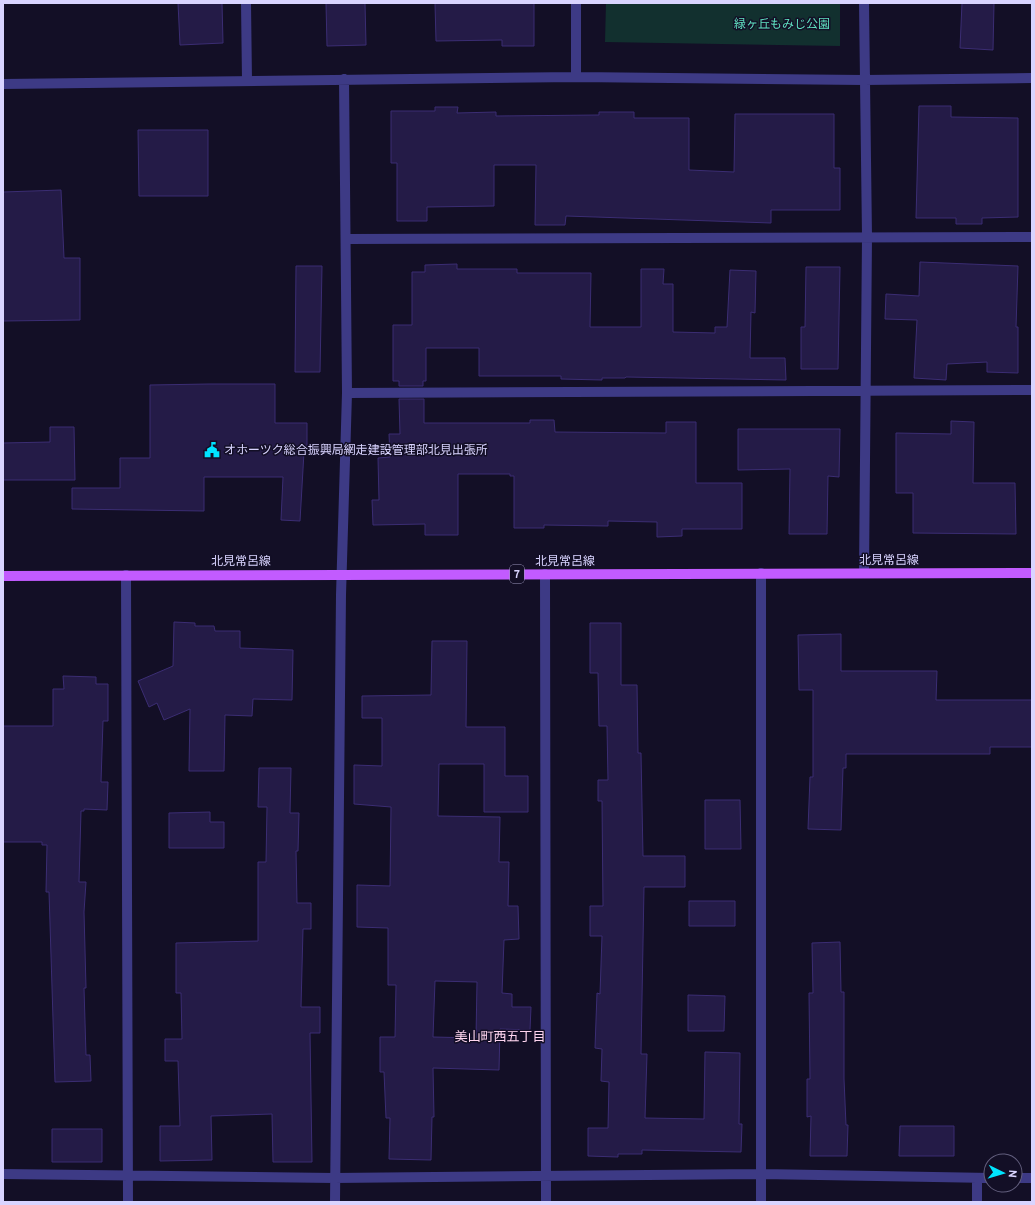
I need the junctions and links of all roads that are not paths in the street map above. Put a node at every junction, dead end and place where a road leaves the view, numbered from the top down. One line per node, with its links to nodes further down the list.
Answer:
1 (246, 3): 8 (street)
2 (576, 3): 4 (street)
3 (864, 3): 7 (street)
4 (576, 77): 6 (street); 7 (street)
5 (1032, 78): 7 (street)
6 (344, 79): 8 (street); 12 (street)
7 (864, 80): 10 (street)
8 (247, 81): 9 (street)
9 (3, 84)
10 (867, 237): 11 (street); 12 (street); 13 (street)
11 (1032, 237)
12 (347, 240): 15 (street)
13 (866, 390): 14 (street); 15 (street); 17 (street)
14 (1032, 390)
15 (347, 393): 19 (street)
16 (761, 573): 17 (main road, 北見常呂線 / 7); 20 (main road, 北見常呂線 / 7); 24 (street)
17 (864, 573): 18 (main road, 北見常呂線 / 7)
18 (1032, 573)
19 (342, 574): 20 (main road, 北見常呂線 / 7); 21 (main road, 北見常呂線 / 7); 27 (street)
20 (545, 574): 26 (street)
21 (126, 575): 22 (main road, 北見常呂線 / 7); 25 (street)
22 (3, 576)
23 (3, 1174): 25 (street)
24 (760, 1174): 26 (street); 28 (street); 33 (street)
25 (128, 1175): 27 (street); 30 (street)
26 (546, 1176): 27 (street); 32 (street)
27 (334, 1178): 31 (street)
28 (977, 1178): 29 (street); 34 (street)
29 (983, 1178)
30 (128, 1202)
31 (335, 1202)
32 (546, 1202)
33 (760, 1202)
34 (977, 1202)

